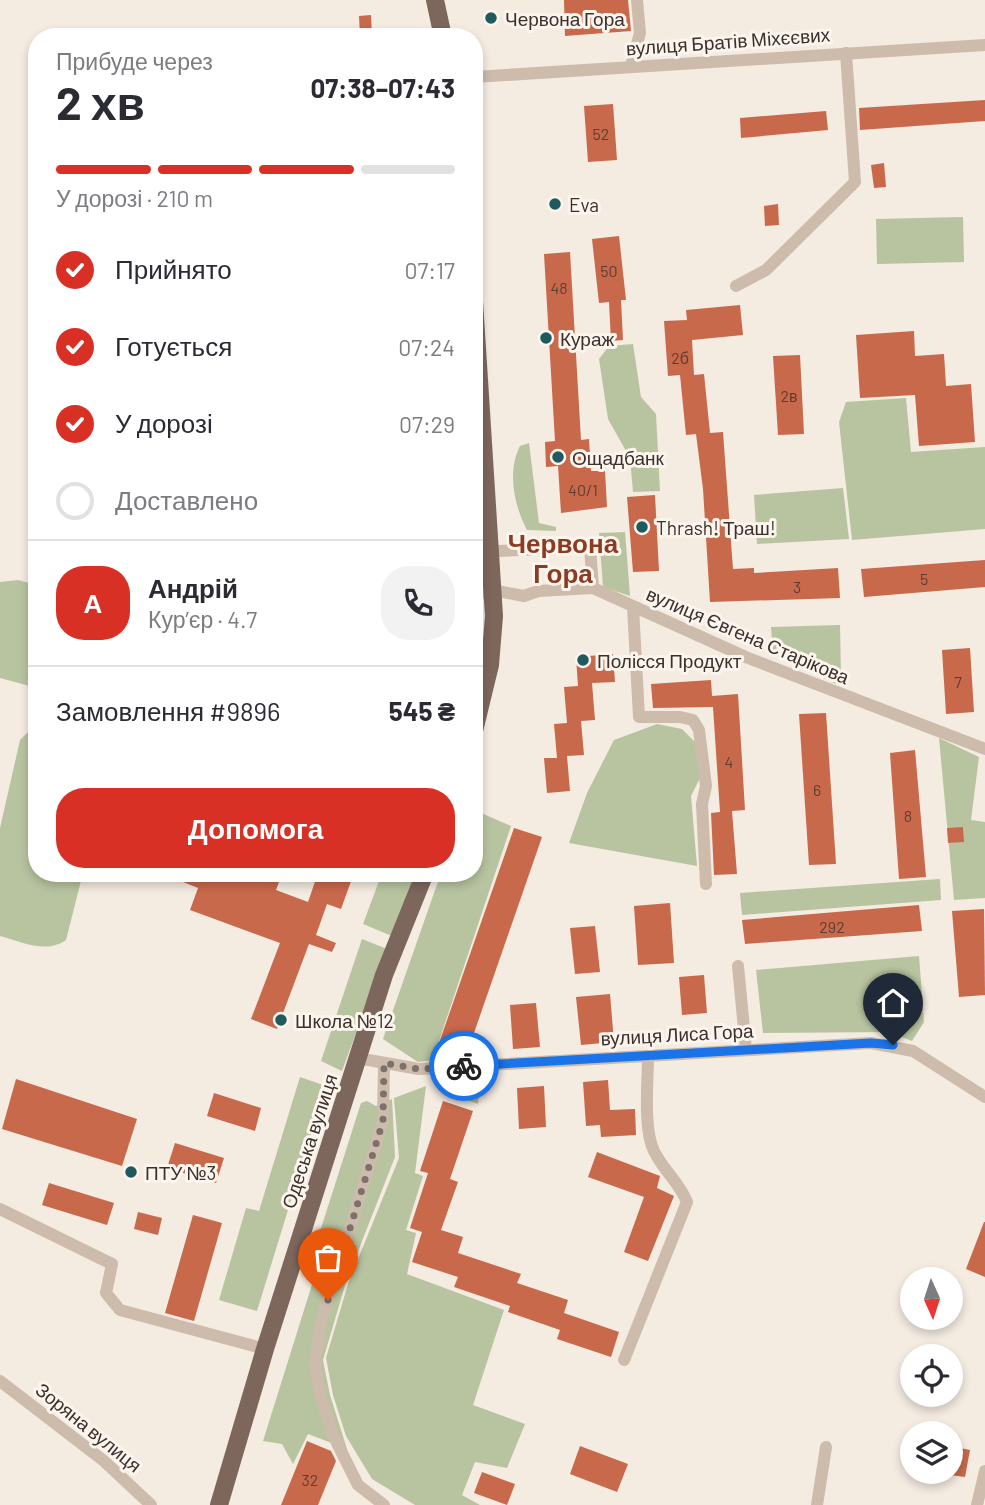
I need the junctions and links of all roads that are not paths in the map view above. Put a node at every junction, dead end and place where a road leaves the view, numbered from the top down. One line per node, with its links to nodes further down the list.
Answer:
1 (435, 0): 3 (main road)
2 (638, 0): 6 (street)
3 (441, 28)
4 (985, 45): 5 (street, вулиця Братів Міхєєвих)
5 (846, 53): 6 (street, вулиця Братів Міхєєвих); 8 (street)
6 (631, 66): 7 (street, вулиця Братів Міхєєвих)
7 (483, 76)
8 (736, 286)
9 (483, 552): 10 (street); 11 (main road)
10 (593, 588): 11 (street, вулиця Євгена Старікова); 13 (street, вулиця Євгена Старікова)
11 (492, 590): 12 (street); 14 (main road)
12 (483, 592)
13 (633, 607): 15 (street, вулиця Євгена Старікова); 17 (street)
14 (483, 693)
15 (985, 750)
16 (421, 882): 21 (main road, Одеська вулиця)
17 (706, 884)
18 (738, 966): 19 (street)
19 (746, 1050): 20 (street, вулиця Лиса Гора); 23 (street, вулиця Лиса Гора)
20 (648, 1056): 22 (street, вулиця Лиса Гора); 26 (street)
21 (357, 1058): 22 (street, вулиця Лиса Гора); 25 (main road, Одеська вулиця)
22 (384, 1063): 32 (street)
23 (985, 1097)
24 (0, 1209): 25 (street)
25 (265, 1349): 31 (main road, Одеська вулиця)
26 (624, 1360)
27 (0, 1381): 30 (street, Зоряна вулиця)
28 (826, 1447): 33 (street)
29 (985, 1471): 34 (street)
30 (151, 1505)
31 (219, 1505)
32 (384, 1505)
33 (817, 1505)
34 (977, 1505)

